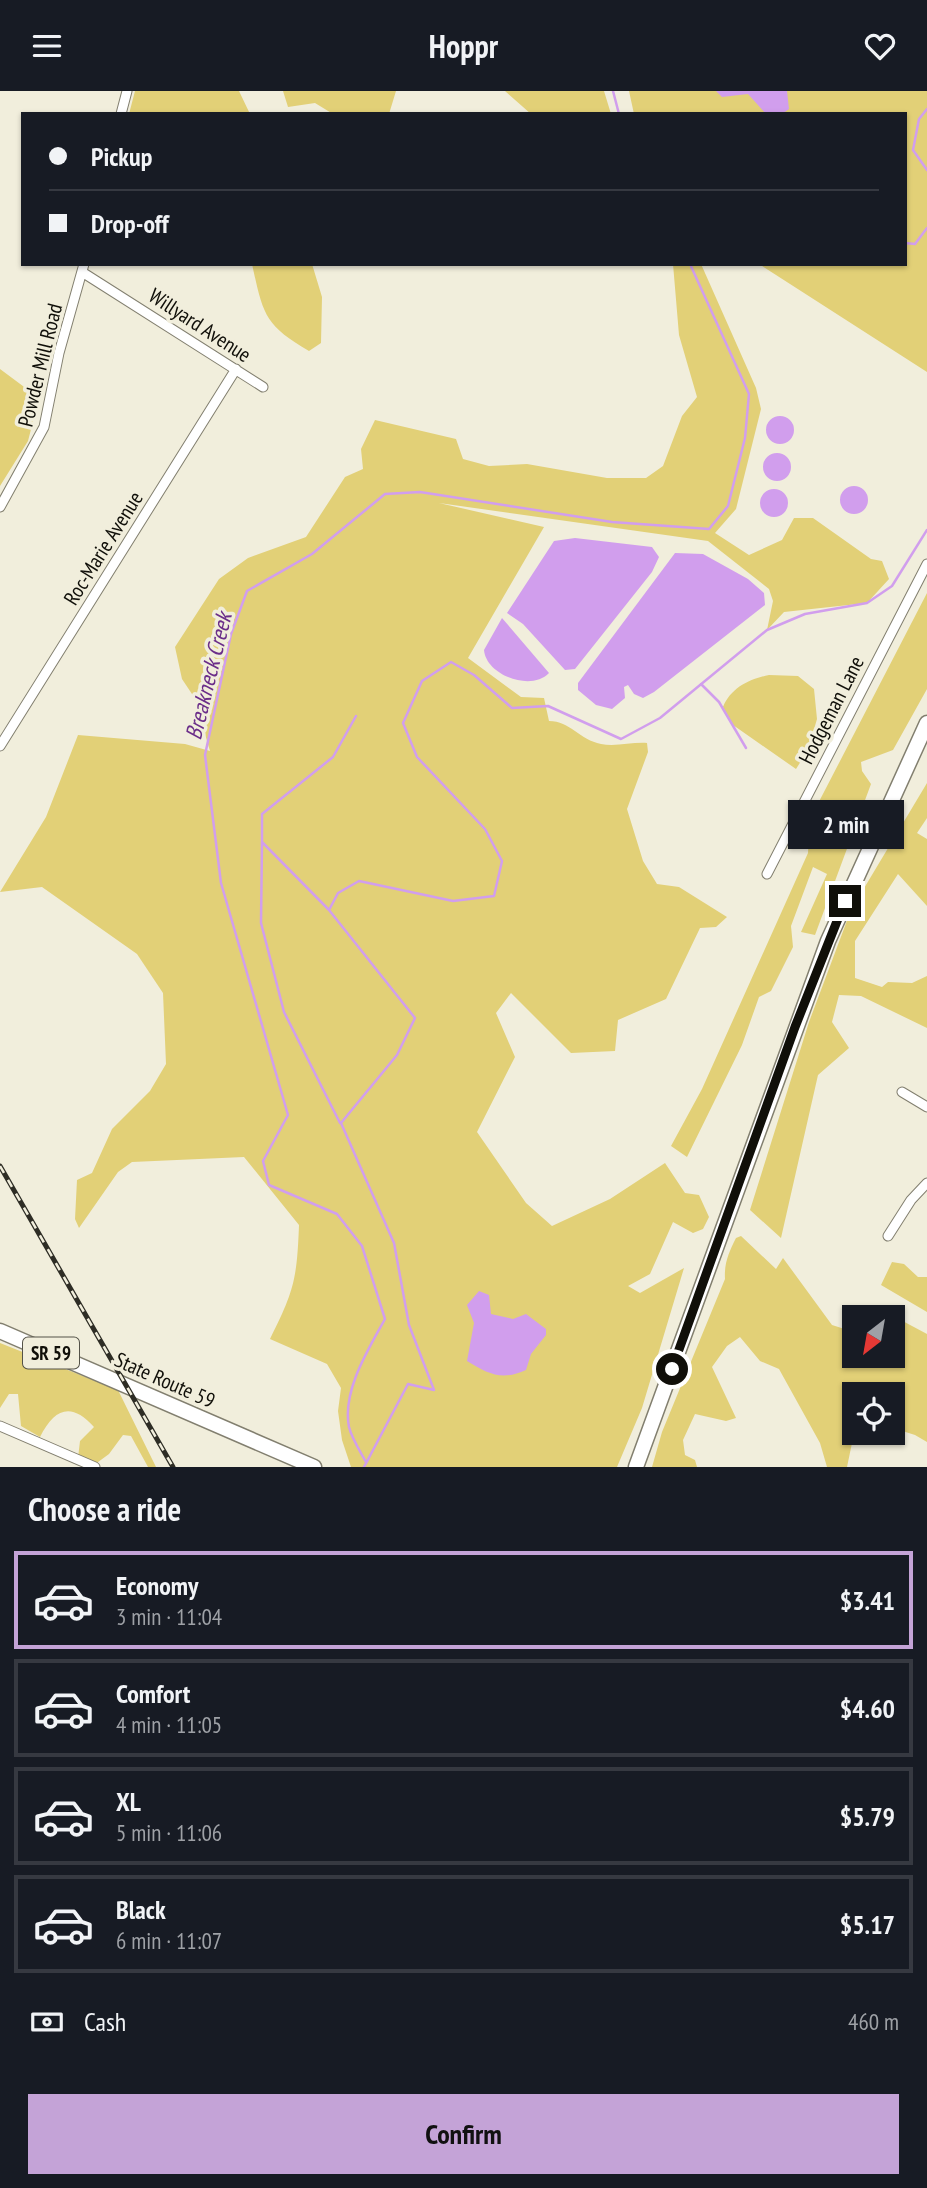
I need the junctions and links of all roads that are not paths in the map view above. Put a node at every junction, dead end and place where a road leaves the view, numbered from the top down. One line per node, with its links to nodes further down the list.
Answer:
1 (127, 91): 2 (street)
2 (122, 112)
3 (83, 268): 4 (street, Willyard Avenue); 6 (street, Powder Mill Road)
4 (236, 369): 5 (street, Willyard Avenue); 9 (street, Roc-Marie Avenue)
5 (263, 387)
6 (0, 507)
7 (927, 564): 10 (street, Hodgeman Lane)
8 (927, 723): 19 (main road)
9 (0, 746)
10 (767, 874)
11 (902, 1092): 12 (street)
12 (927, 1107)
13 (927, 1183): 14 (street)
14 (888, 1235)
15 (0, 1331): 18 (main road, State Route 59 / SR 59)
16 (0, 1426): 17 (street)
17 (96, 1467)
18 (314, 1467)
19 (636, 1467)

